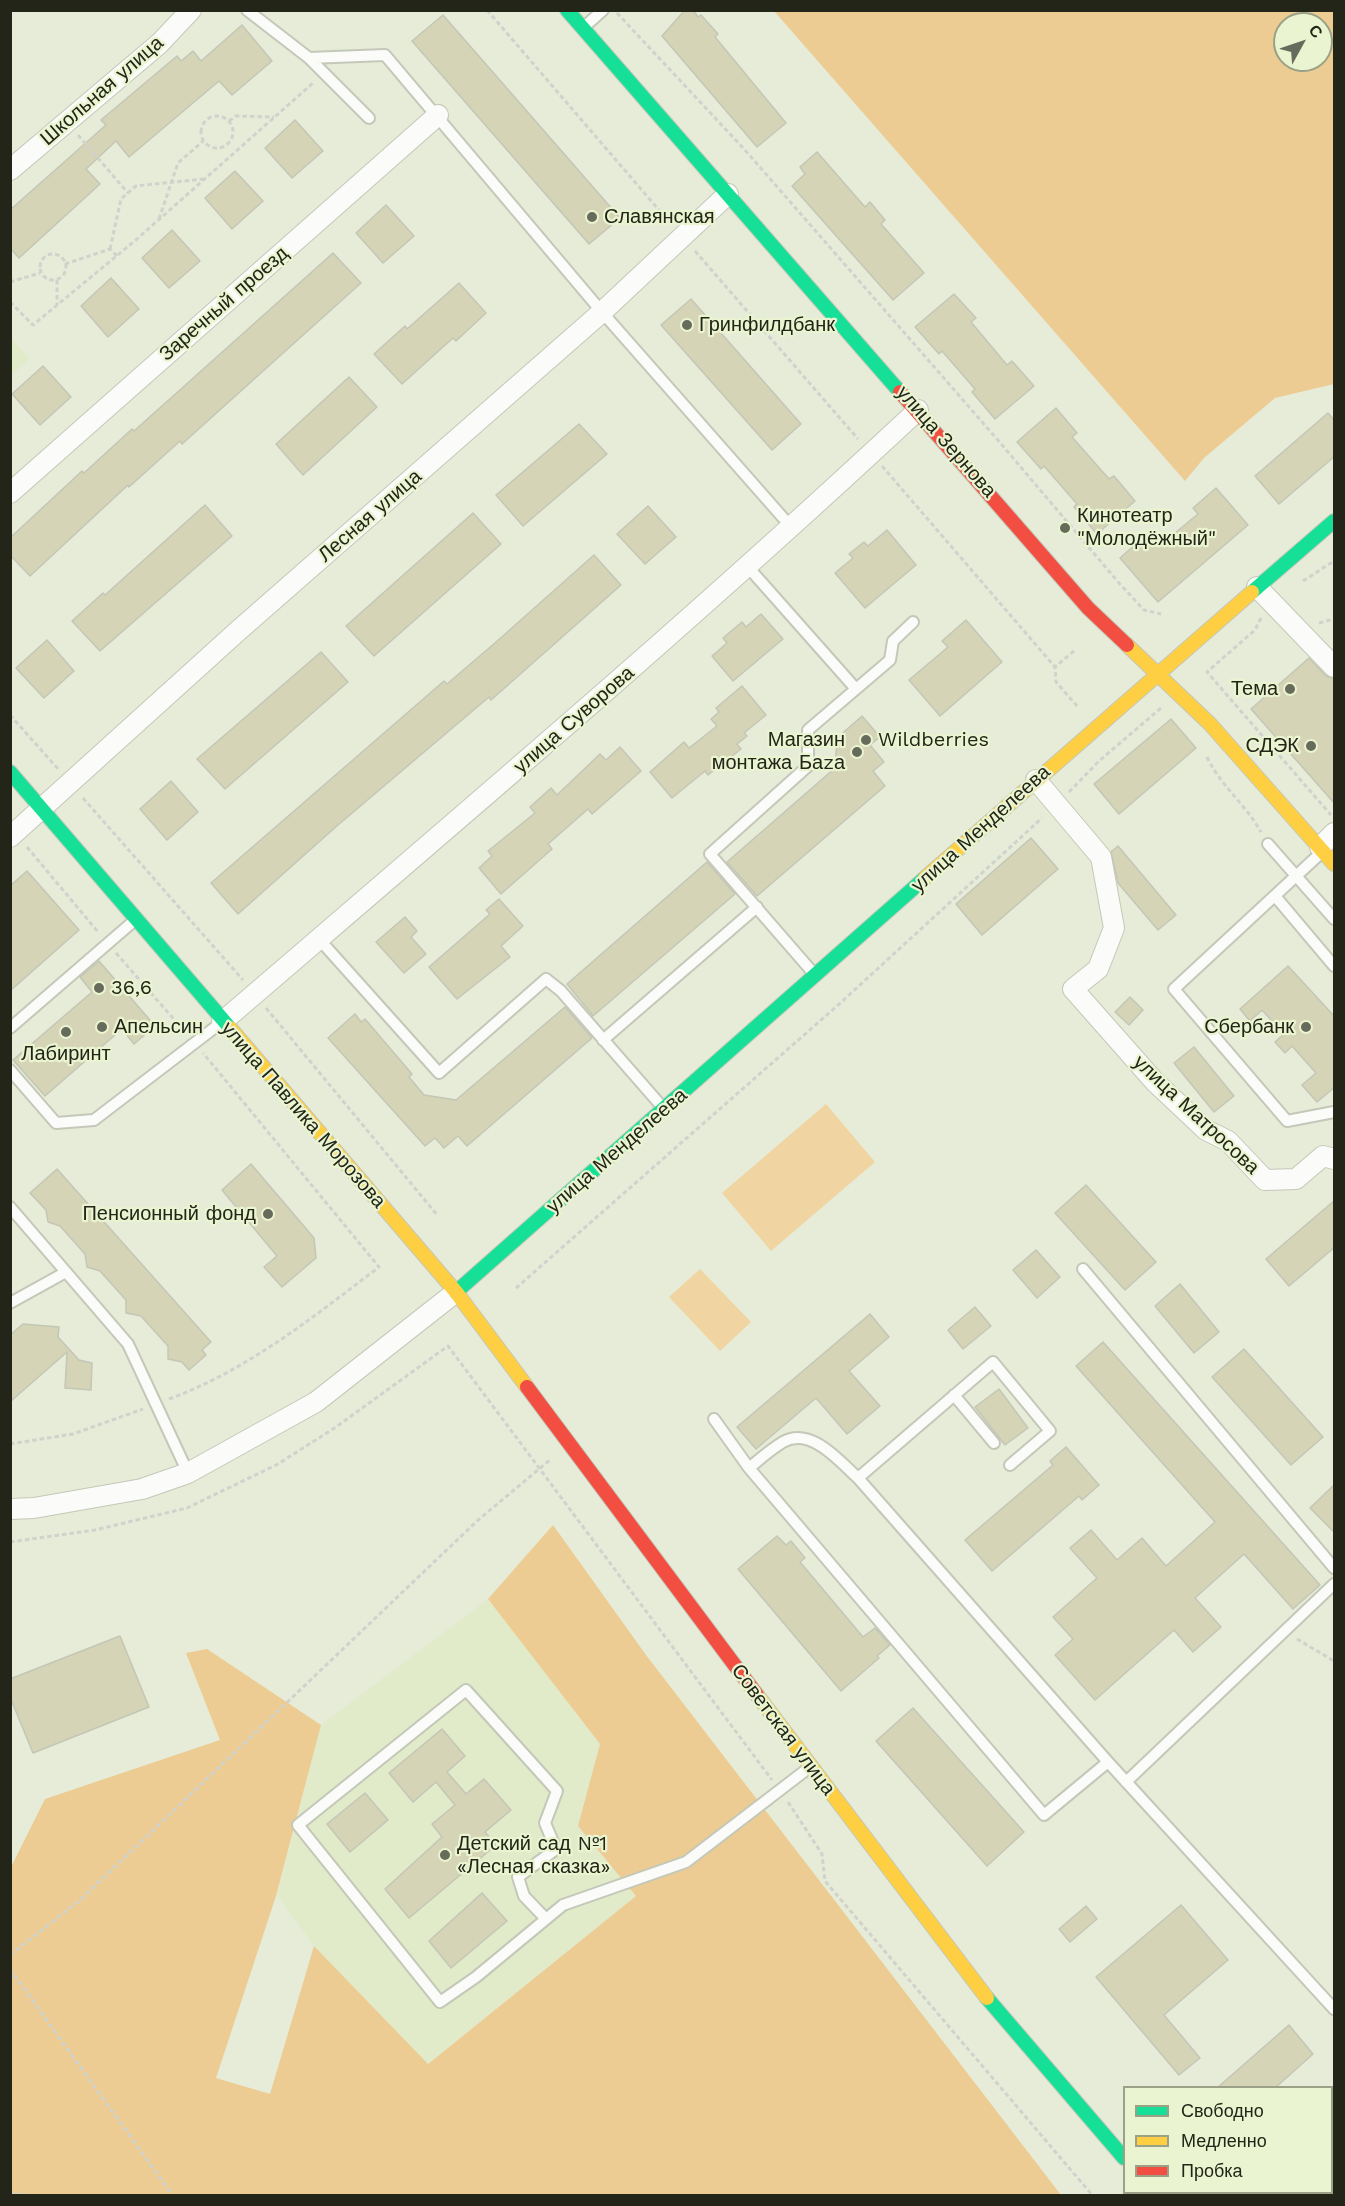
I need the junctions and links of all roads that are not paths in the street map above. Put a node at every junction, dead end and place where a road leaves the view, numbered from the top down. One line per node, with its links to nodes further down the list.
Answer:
1 (191, 10): 9 (street, Школьная улица)
2 (247, 10): 6 (lane)
3 (567, 10): 5 (street, улица Зернова)
4 (603, 10): 5 (lane)
5 (583, 28): 10 (street, улица Зернова)
6 (309, 58): 7 (lane); 8 (lane)
7 (438, 115): 11 (lane); 13 (street, Заречный проезд)
8 (369, 118)
9 (10, 170)
10 (728, 194): 11 (street, Лесная улица); 12 (street, улица Зернова)
11 (602, 312): 15 (lane); 24 (street, Лесная улица)
12 (918, 410): 15 (street, улица Суворова); 20 (street, улица Зернова)
13 (10, 493)
14 (1335, 521): 17 (street, улица Менделеева)
15 (792, 528): 16 (street, улица Суворова)
16 (748, 567): 21 (lane); 35 (street, улица Суворова)
17 (1257, 587): 19 (street); 20 (street, улица Менделеева)
18 (913, 622): 21 (lane)
19 (1335, 667)
20 (1157, 674): 23 (street, улица Менделеева); 28 (street, улица Зернова)
21 (856, 689): 32 (lane)
22 (10, 772): 24 (street, улица Павлика Морозова)
23 (1036, 780): 37 (street, улица Менделеева); 44 (street, улица Матросова)
24 (43, 810): 26 (street, Лесная улица); 33 (street, улица Павлика Морозова)
25 (1335, 833): 28 (street)
26 (10, 837)
27 (1268, 844): 30 (lane)
28 (1321, 849): 29 (street, улица Зернова); 30 (lane)
29 (1335, 864)
30 (1296, 876): 31 (lane); 34 (lane)
31 (1275, 896): 36 (lane); 43 (lane)
32 (757, 907): 37 (lane); 40 (lane)
33 (136, 920): 38 (street, улица Павлика Морозова); 39 (lane)
34 (1335, 920)
35 (319, 939): 38 (street, улица Суворова); 40 (lane)
36 (1335, 966)
37 (816, 976): 42 (street, улица Менделеева)
38 (222, 1022): 41 (lane); 48 (street, улица Павлика Морозова)
39 (10, 1029)
40 (603, 1040): 42 (lane)
41 (10, 1070)
42 (665, 1110): 48 (street, улица Менделеева)
43 (1335, 1112)
44 (1335, 1159)
45 (10, 1207): 47 (lane)
46 (1083, 1269): 58 (lane)
47 (66, 1272): 49 (lane); 55 (lane)
48 (456, 1292): 55 (street, улица Менделеева); 61 (street, Советская улица)
49 (10, 1303)
50 (954, 1395): 52 (lane); 53 (lane); 56 (lane)
51 (714, 1419): 54 (lane)
52 (993, 1443)
53 (1010, 1465)
54 (749, 1468): 56 (lane); 60 (lane)
55 (188, 1473): 57 (street, улица Менделеева)
56 (858, 1478): 60 (lane)
57 (10, 1509)
58 (1335, 1568)
59 (1335, 1584): 62 (lane)
60 (1108, 1762): 62 (lane)
61 (811, 1767): 63 (lane); 65 (street, Советская улица)
62 (1126, 1782): 64 (lane)
63 (546, 1919): 63 (lane)
64 (1335, 2009)
65 (1123, 2156)

